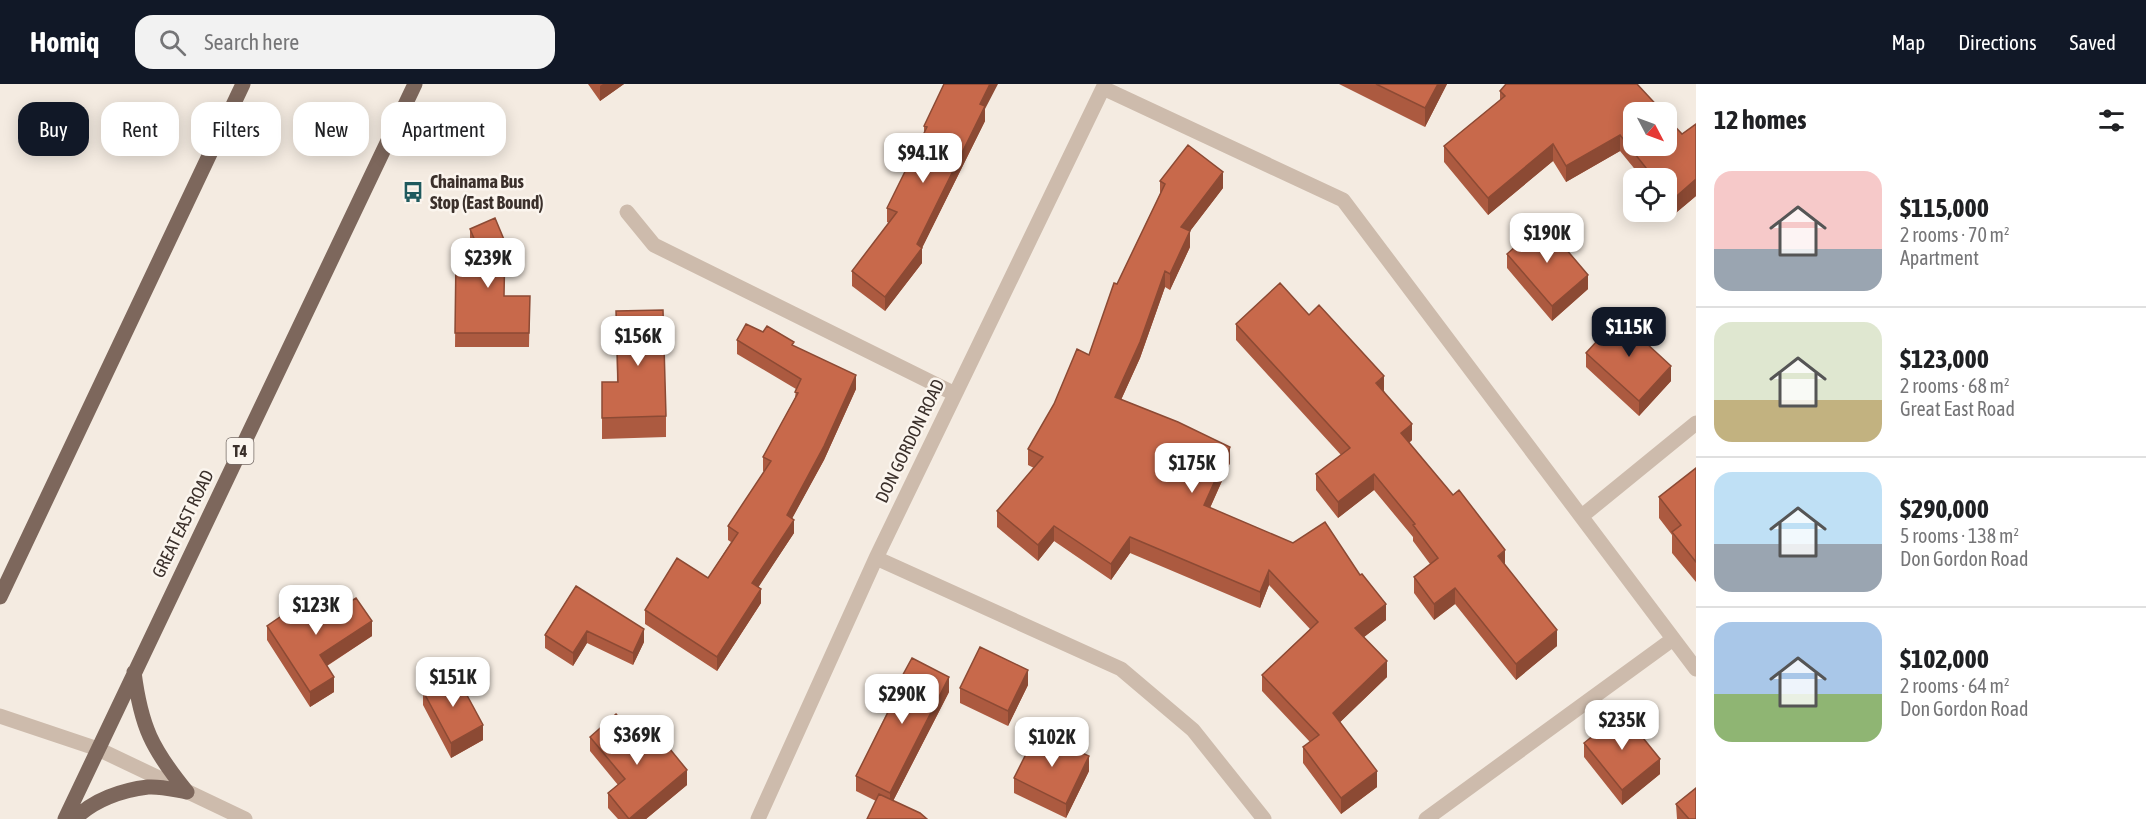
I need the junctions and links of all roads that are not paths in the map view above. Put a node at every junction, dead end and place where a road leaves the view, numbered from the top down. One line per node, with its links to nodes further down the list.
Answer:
1 (243, 84): 9 (main road)
2 (415, 84): 12 (main road, GREAT EAST ROAD / T4)
3 (1104, 86): 5 (street, DON GORDON ROAD); 7 (street)
4 (627, 212): 5 (street)
5 (955, 394): 8 (street, DON GORDON ROAD)
6 (1696, 423): 7 (street)
7 (1582, 516): 10 (street)
8 (876, 558): 19 (street, DON GORDON ROAD); 20 (street)
9 (0, 597)
10 (1673, 639): 11 (street); 21 (street)
11 (1696, 669)
12 (134, 672): 14 (main road, GREAT EAST ROAD / T4); 15 (main road)
13 (0, 716): 14 (street)
14 (98, 749): 15 (street); 16 (main road, GREAT EAST ROAD / T4)
15 (187, 792): 17 (main road); 18 (street)
16 (65, 819)
17 (75, 819)
18 (245, 819)
19 (758, 819)
20 (1264, 819)
21 (1426, 819)

